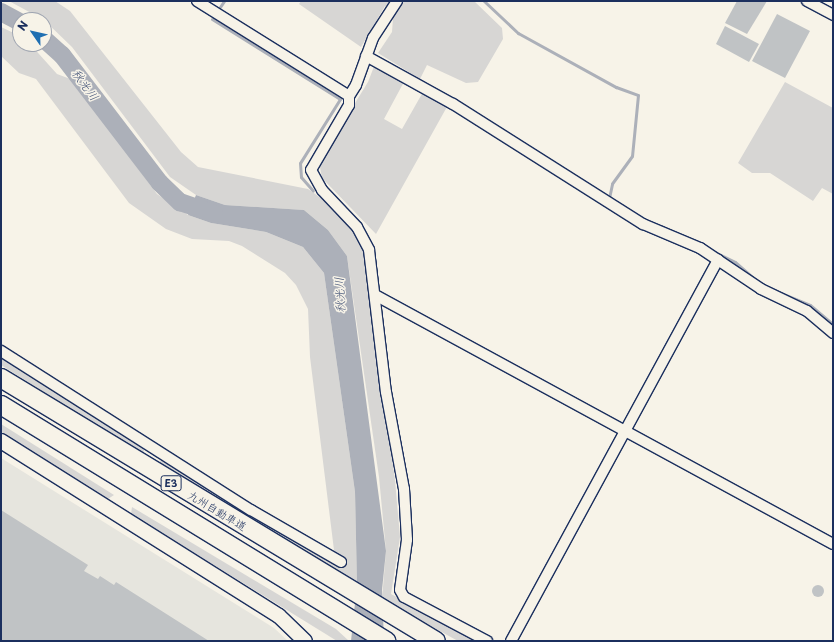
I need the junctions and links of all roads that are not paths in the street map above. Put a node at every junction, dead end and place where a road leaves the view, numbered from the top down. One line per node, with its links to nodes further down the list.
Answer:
1 (197, 1): 6 (street)
2 (397, 1): 5 (street)
3 (807, 1): 4 (street)
4 (833, 15)
5 (366, 56): 6 (street); 7 (street)
6 (349, 96): 8 (street)
7 (718, 259): 9 (street); 13 (street)
8 (375, 295): 13 (street); 20 (street)
9 (833, 333)
10 (1, 352): 16 (street)
11 (1, 378): 19 (highway, 九州自動車道 / E3)
12 (1, 405): 18 (highway, E3)
13 (625, 431): 15 (street); 21 (street)
14 (1, 442): 17 (street)
15 (833, 544)
16 (341, 562)
17 (305, 641)
18 (386, 641)
19 (436, 641)
20 (487, 641)
21 (511, 641)

